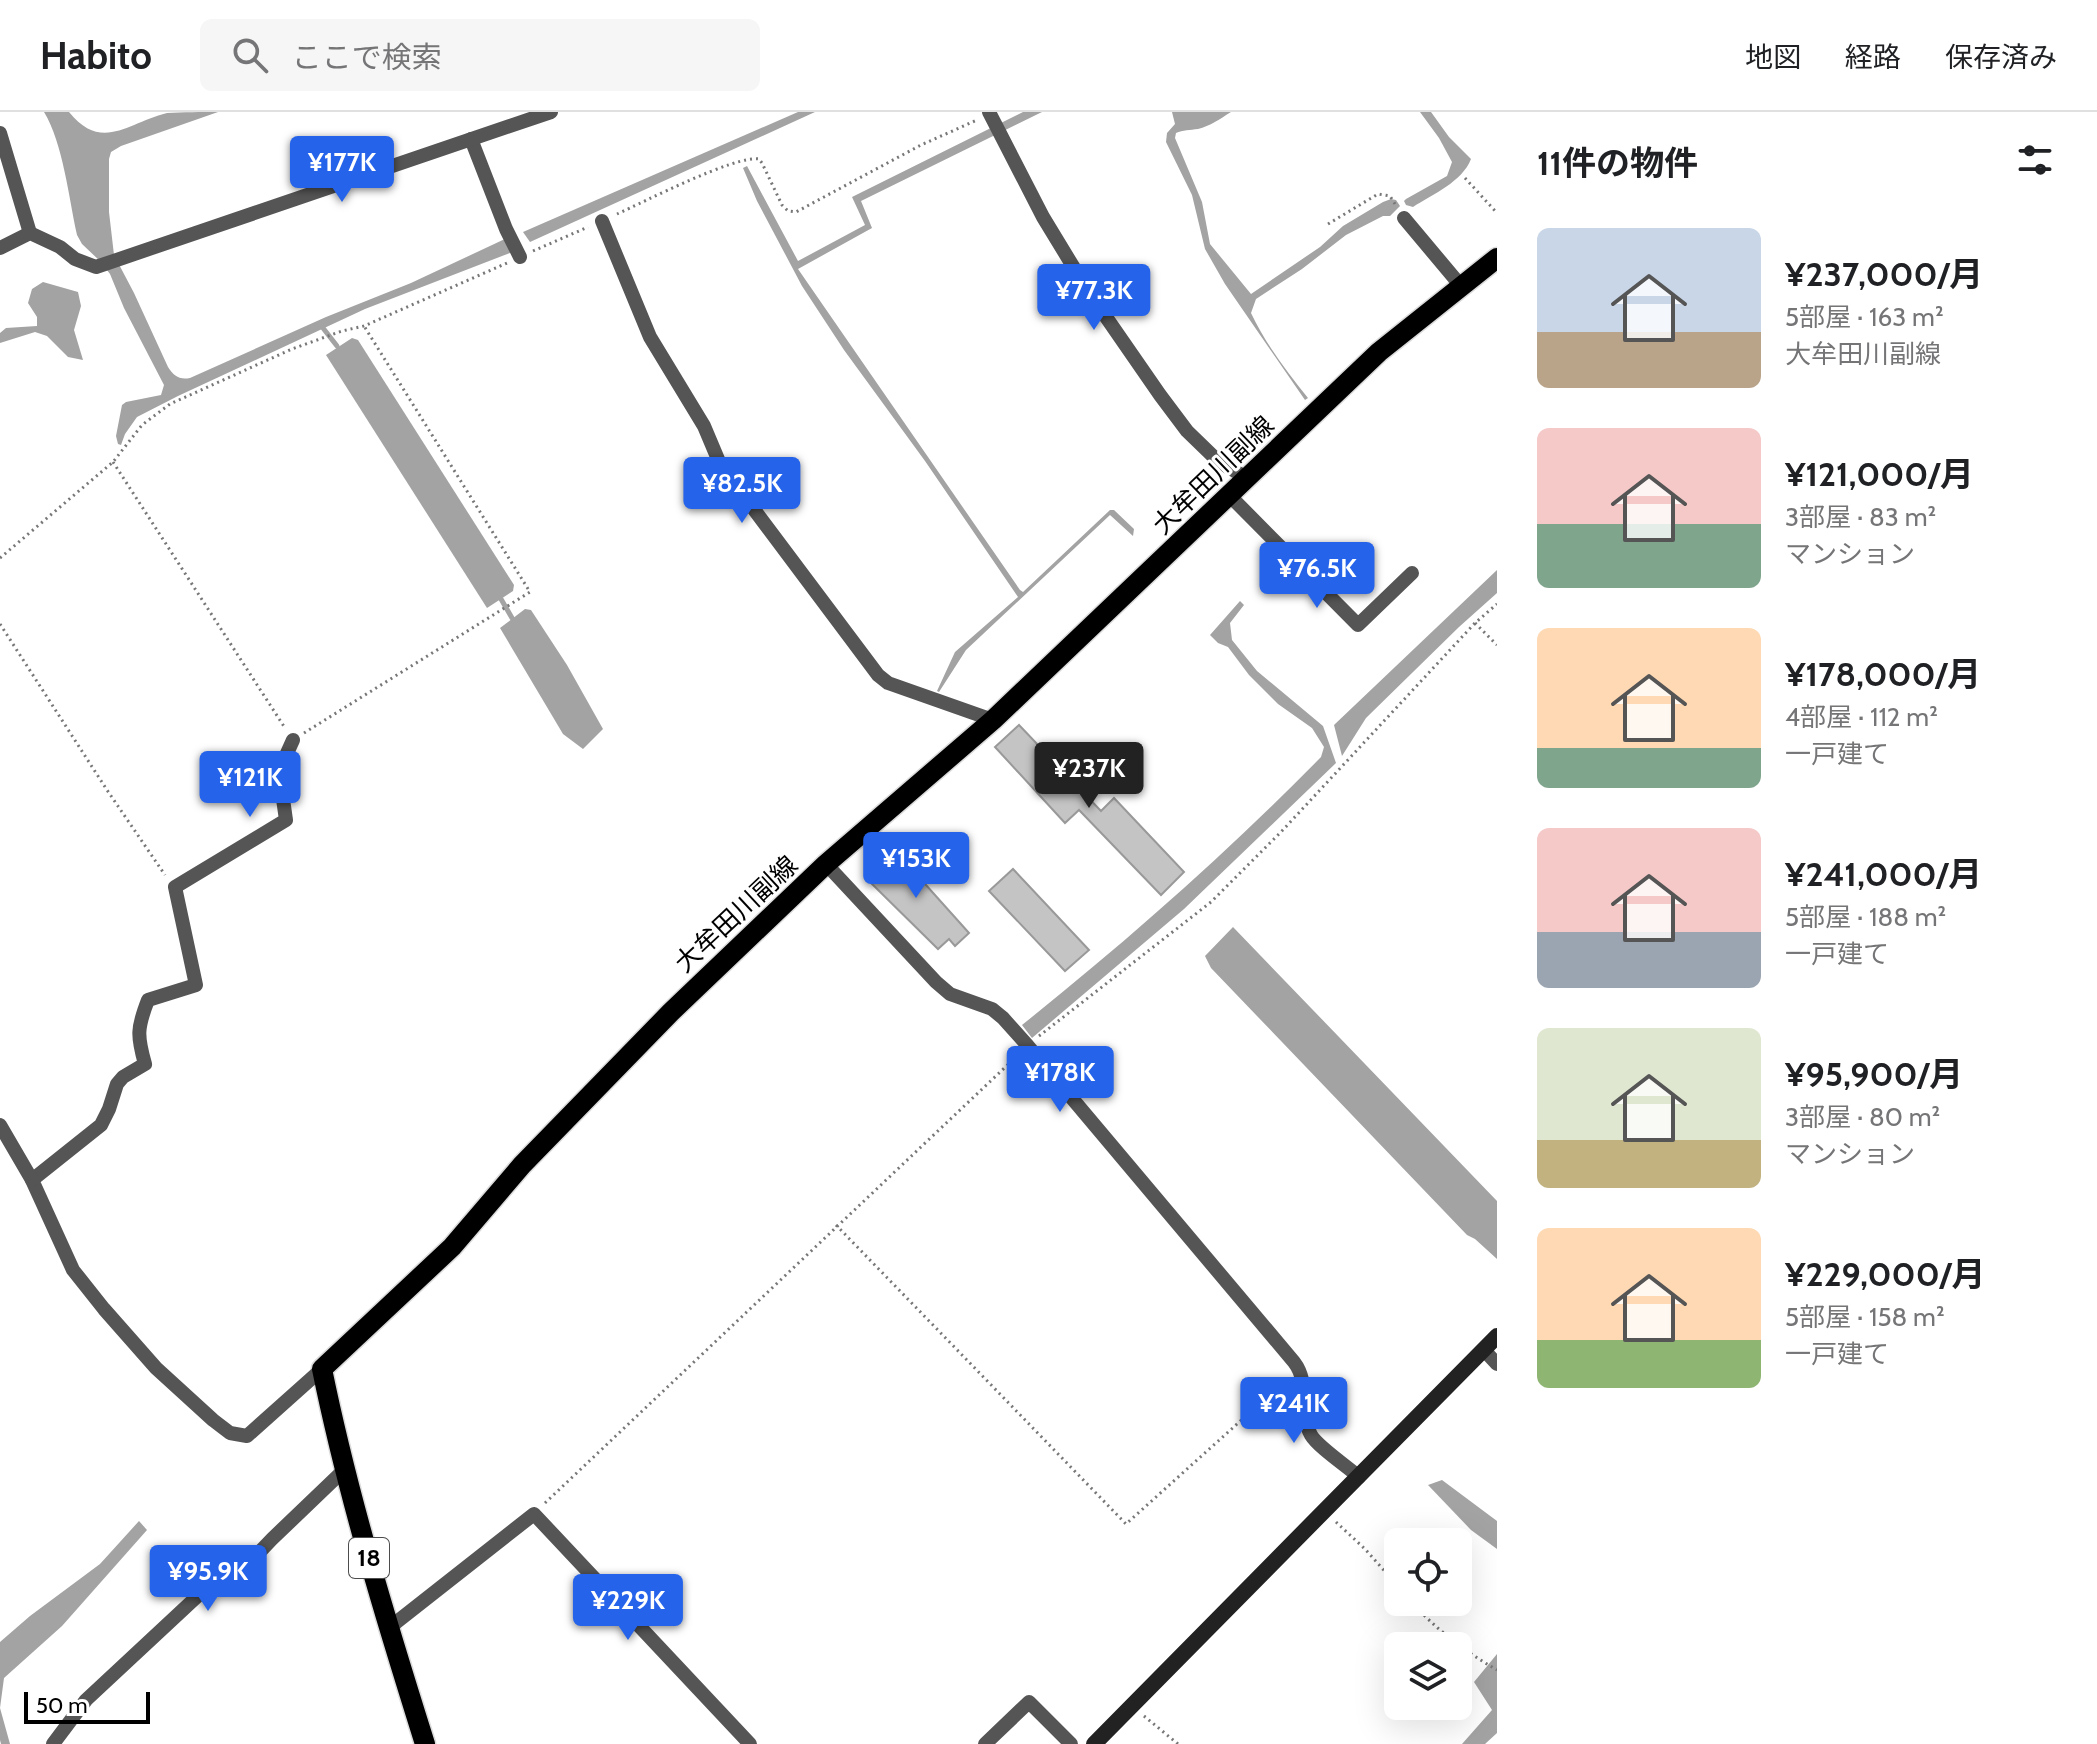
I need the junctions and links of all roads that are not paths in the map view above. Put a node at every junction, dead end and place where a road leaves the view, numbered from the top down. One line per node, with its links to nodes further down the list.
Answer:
1 (551, 112): 4 (street)
2 (990, 115): 12 (street)
3 (0, 133): 7 (street)
4 (471, 139): 7 (street); 9 (street)
5 (1404, 218): 11 (street)
6 (602, 221): 15 (street)
7 (30, 233): 8 (street)
8 (0, 248)
9 (518, 253)
10 (1497, 258): 11 (main road, 大牟田川副線)
11 (1461, 286): 12 (main road, 大牟田川副線)
12 (1247, 478): 13 (main road, 大牟田川副線)
13 (1229, 495): 14 (street); 15 (main road, 大牟田川副線)
14 (1412, 573)
15 (993, 720): 17 (main road, 大牟田川副線)
16 (293, 740): 19 (street)
17 (826, 864): 23 (main road, 大牟田川副線); 25 (street)
18 (0, 1125): 19 (street)
19 (32, 1180): 23 (street)
20 (1497, 1336): 21 (street)
21 (1484, 1350): 22 (street); 25 (street)
22 (1497, 1364)
23 (322, 1369): 24 (main road, 18)
24 (344, 1470): 26 (main road, 18); 27 (street)
25 (1359, 1477): 32 (street)
26 (389, 1628): 28 (main road, 18); 29 (street)
27 (53, 1744)
28 (425, 1744)
29 (750, 1744)
30 (985, 1744): 31 (street)
31 (1071, 1744)
32 (1094, 1744)

